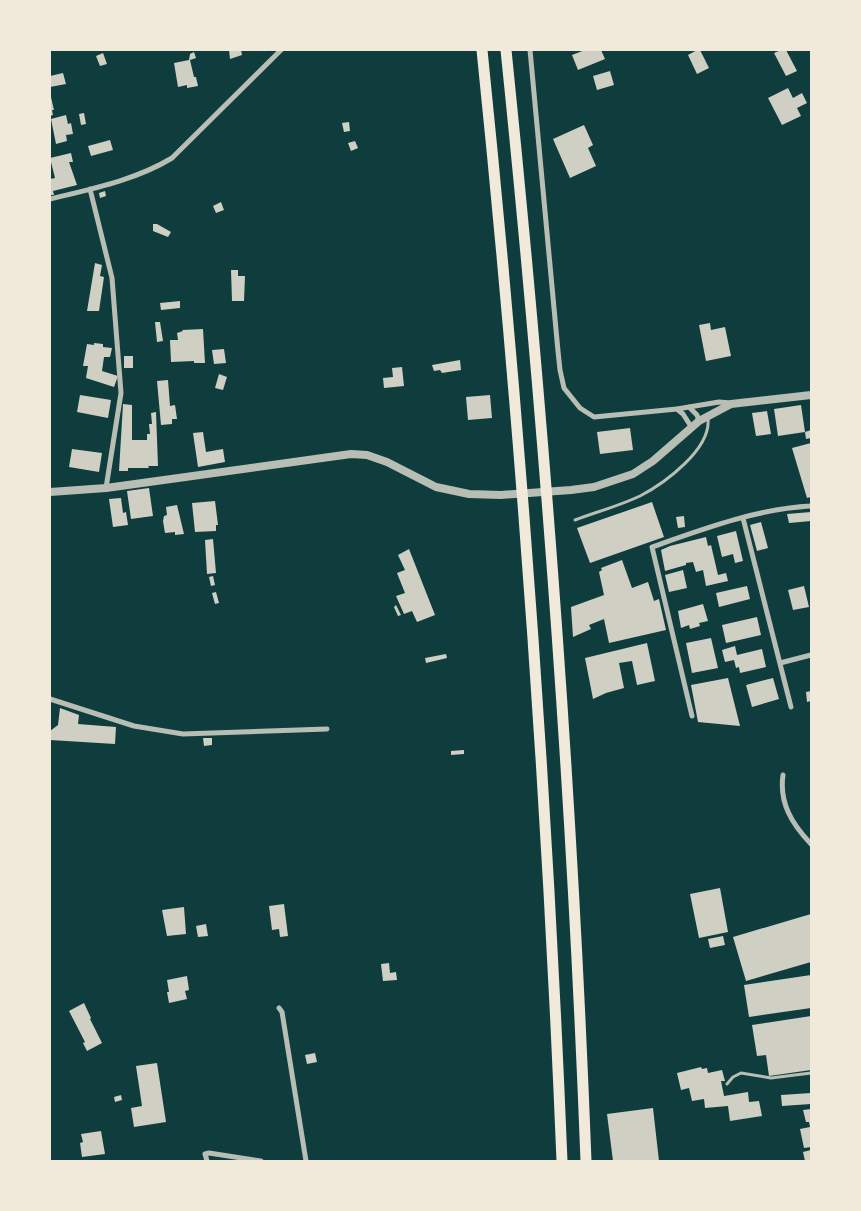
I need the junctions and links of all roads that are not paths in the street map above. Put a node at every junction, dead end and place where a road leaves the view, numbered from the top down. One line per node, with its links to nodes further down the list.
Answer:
1 (281, 50): 5 (street)
2 (482, 50): 33 (highway)
3 (506, 50): 34 (highway)
4 (530, 50): 10 (street)
5 (90, 189): 6 (street); 14 (street)
6 (50, 199)
7 (811, 395): 8 (street)
8 (731, 404): 9 (street); 11 (street)
9 (688, 407): 10 (street); 12 (street)
10 (677, 410): 13 (street)
11 (708, 416): 12 (street); 18 (lane)
12 (698, 421): 13 (street)
13 (692, 428): 14 (street)
14 (106, 488): 15 (street)
15 (50, 492)
16 (811, 506): 17 (street)
17 (743, 518): 20 (street); 23 (street)
18 (574, 520)
19 (811, 655): 20 (street)
20 (780, 663): 22 (street)
21 (50, 699): 24 (street)
22 (791, 707)
23 (692, 716)
24 (327, 729)
25 (783, 774): 26 (street)
26 (811, 844)
27 (280, 1008): 32 (street)
28 (811, 1073): 29 (lane)
29 (726, 1084)
30 (207, 1161): 31 (street)
31 (261, 1161)
32 (306, 1161)
33 (562, 1161)
34 (586, 1161)

